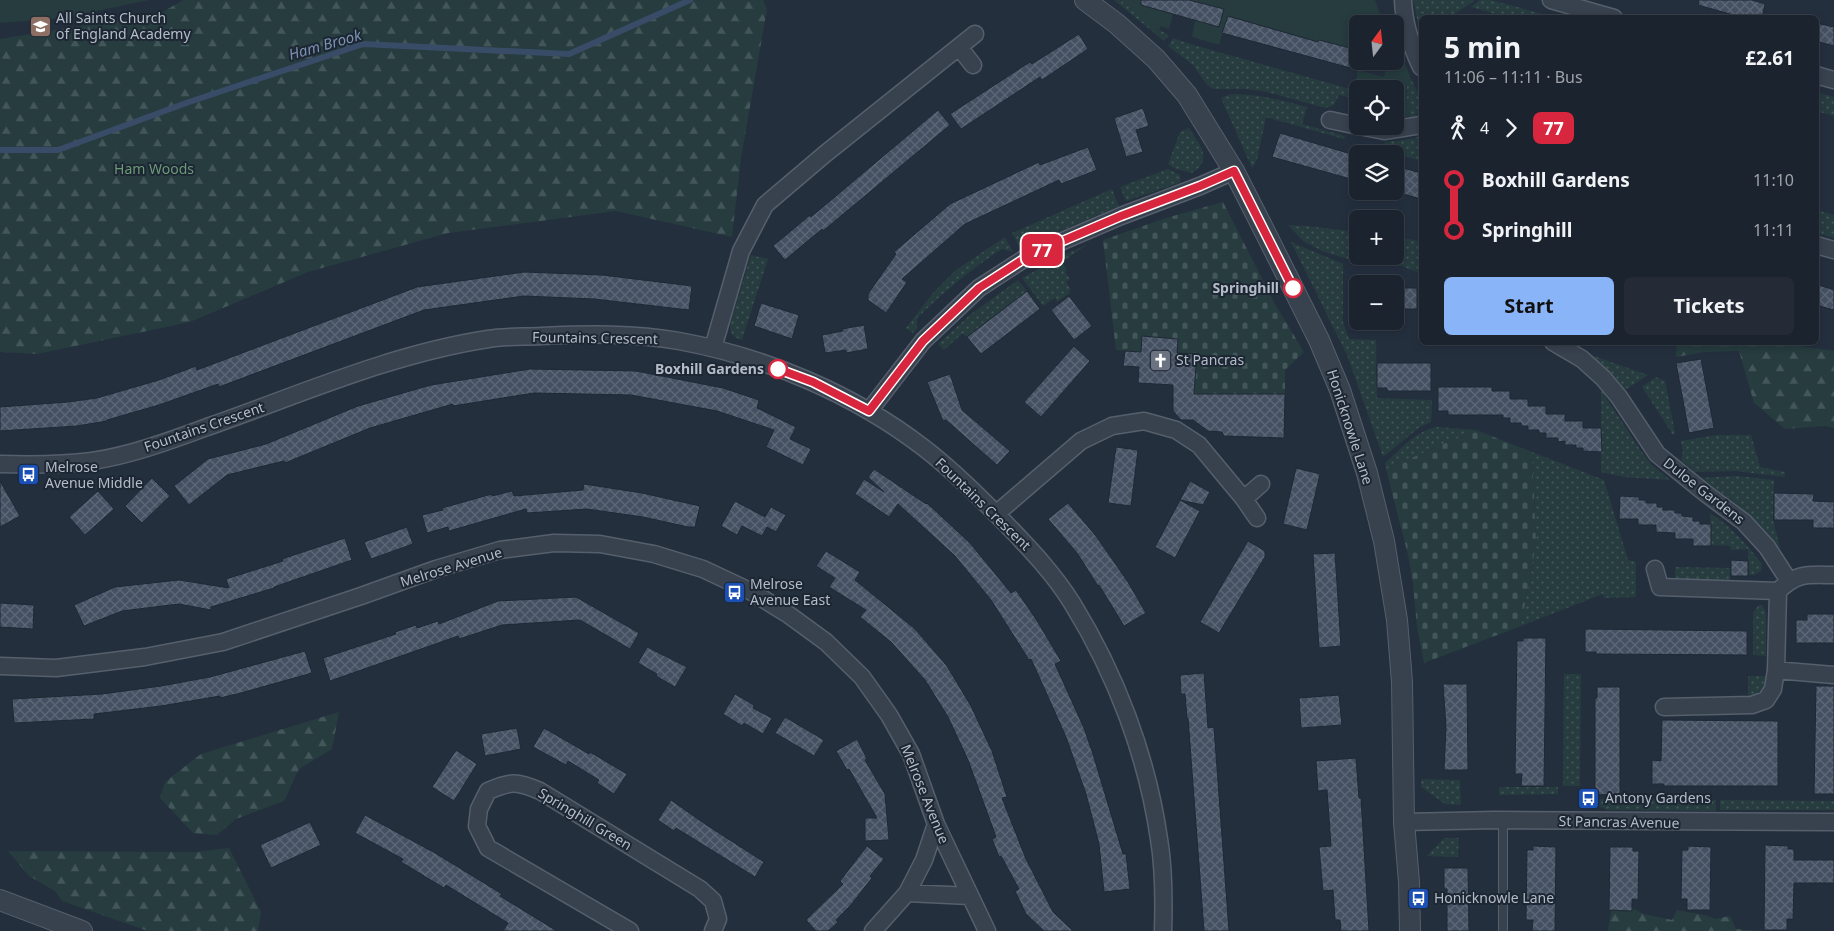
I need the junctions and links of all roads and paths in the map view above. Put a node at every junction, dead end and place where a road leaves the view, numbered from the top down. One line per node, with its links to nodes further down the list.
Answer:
1 (1085, 0): 15 (street, Honicknowle Lane)
2 (1403, 0): 7 (street)
3 (1550, 0): 4 (street)
4 (1603, 15)
5 (975, 34): 6 (street)
6 (959, 47): 8 (street); 19 (street)
7 (1419, 63)
8 (973, 65)
9 (1819, 76): 10 (street)
10 (1834, 80)
11 (1330, 120): 12 (street)
12 (1349, 124)
13 (1419, 125): 14 (street)
14 (1404, 128)
15 (1234, 171): 20 (street); 34 (street, Honicknowle Lane)
16 (1819, 246): 17 (street)
17 (1834, 250)
18 (1558, 345): 28 (street, Duloe Gardens)
19 (713, 348): 20 (street, Fountains Crescent); 21 (street, Fountains Crescent)
20 (869, 411): 24 (street, Fountains Crescent)
21 (0, 464)
22 (1261, 484): 23 (street)
23 (1244, 498): 24 (street); 25 (street)
24 (996, 514): 45 (street, Fountains Crescent)
25 (1257, 518)
26 (1655, 569): 28 (street)
27 (1834, 575): 28 (street)
28 (1784, 586): 30 (street)
29 (0, 666): 36 (street, Melrose Avenue)
30 (1776, 670): 31 (street); 32 (street)
31 (1834, 676)
32 (1664, 707)
33 (1503, 821): 34 (street, St Pancras Avenue); 35 (street, St Pancras Avenue); 47 (lane)
34 (1404, 822): 46 (street, Honicknowle Lane)
35 (1834, 822)
36 (936, 824): 37 (street); 38 (street, Melrose Avenue)
37 (907, 893): 38 (street); 43 (street)
38 (970, 896): 44 (street, Melrose Avenue)
39 (0, 900): 40 (street)
40 (82, 931)
41 (630, 931): 42 (street, Springhill Green)
42 (713, 931)
43 (873, 931)
44 (986, 931)
45 (1163, 931)
46 (1410, 931)
47 (1503, 931)

